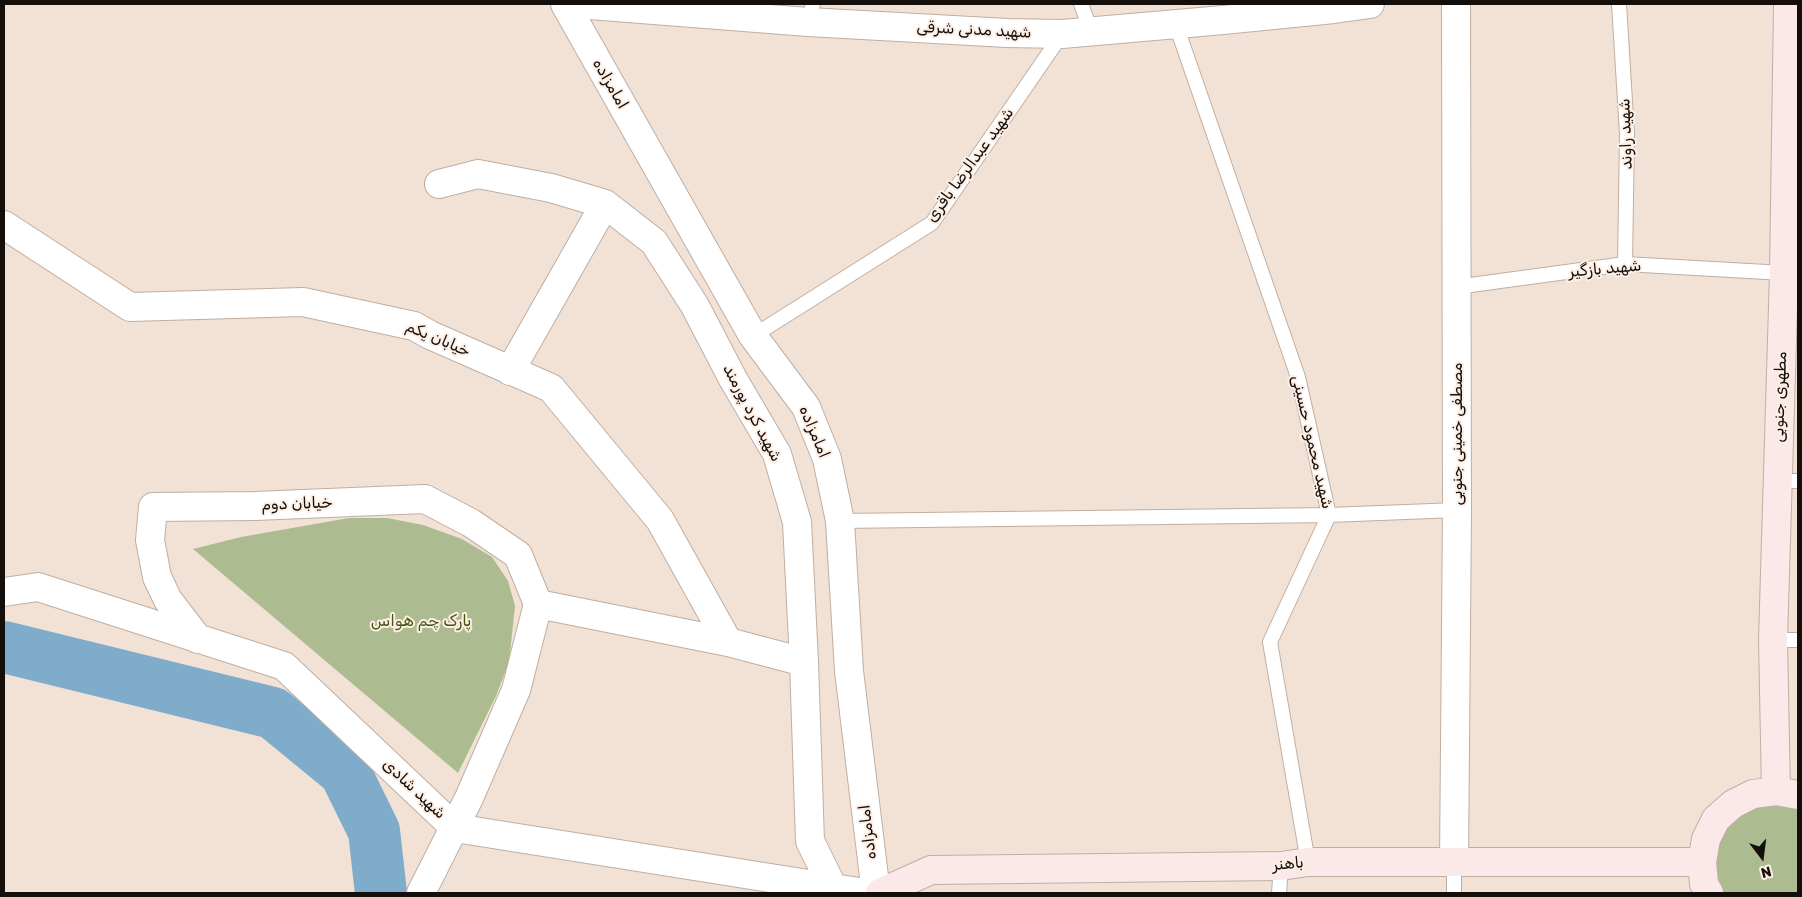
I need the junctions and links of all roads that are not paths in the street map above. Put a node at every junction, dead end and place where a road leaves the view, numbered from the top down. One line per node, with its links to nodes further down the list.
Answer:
1 (565, 4): 19 (street, امامزاده)
2 (577, 4): 8 (street, شهید مدنی شرقی)
3 (1081, 4): 10 (lane)
4 (1370, 4): 9 (street, شهید مدنی شرقی)
5 (1456, 4): 17 (street, مصطفی خمینی جنوبی)
6 (1619, 4): 15 (lane, شهید راوند)
7 (1788, 4): 16 (main road, مطهری جنوبی)
8 (811, 13): 11 (street, شهید مدنی شرقی)
9 (1176, 25): 10 (street, شهید مدنی شرقی); 23 (lane, شهید محمود حسینی)
10 (1091, 31): 11 (street, شهید مدنی شرقی)
11 (1062, 34): 19 (lane, شهید عبدالرضا باقری)
12 (440, 184): 13 (street, شهید کرد پورمند)
13 (605, 204): 20 (street); 30 (street, شهید کرد پورمند)
14 (4, 225): 20 (street, خیابان یکم)
15 (1626, 264): 16 (lane, شهید بازگیر); 17 (lane, شهید بازگیر)
16 (1784, 273): 18 (main road, مطهری جنوبی)
17 (1456, 287): 22 (street, مصطفی خمینی جنوبی)
18 (1791, 302): 21 (main road, مطهری جنوبی)
19 (753, 336): 24 (street, امامزاده)
20 (510, 371): 29 (street, خیابان یکم)
21 (1788, 481): 28 (main road, مطهری جنوبی)
22 (1457, 510): 23 (lane); 35 (street, مصطفی خمینی جنوبی)
23 (1329, 515): 24 (lane); 33 (lane, شهید محمود حسینی)
24 (840, 521): 40 (street, امامزاده)
25 (4, 592): 27 (street, شهید شادی)
26 (538, 604): 27 (street, خیابان دوم); 29 (street); 32 (street)
27 (198, 639): 32 (street, شهید شادی)
28 (1785, 640): 31 (main road, مطهری جنوبی)
29 (728, 642): 30 (street)
30 (804, 662): 37 (street, شهید کرد پورمند)
31 (1787, 793): 34 (main road)
32 (455, 828): 37 (street, شهید شادی); 38 (street)
33 (1308, 862): 35 (main road, باهنر); 36 (main road, باهنر)
34 (1702, 862): 35 (main road, باهنر); 44 (main road)
35 (1454, 863): 43 (lane)
36 (1281, 866): 41 (main road, باهنر); 42 (lane)
37 (833, 888): 39 (street, شهید شادی)
38 (421, 893)
39 (864, 893)
40 (876, 893)
41 (880, 893)
42 (1279, 893)
43 (1454, 893)
44 (1709, 893)

